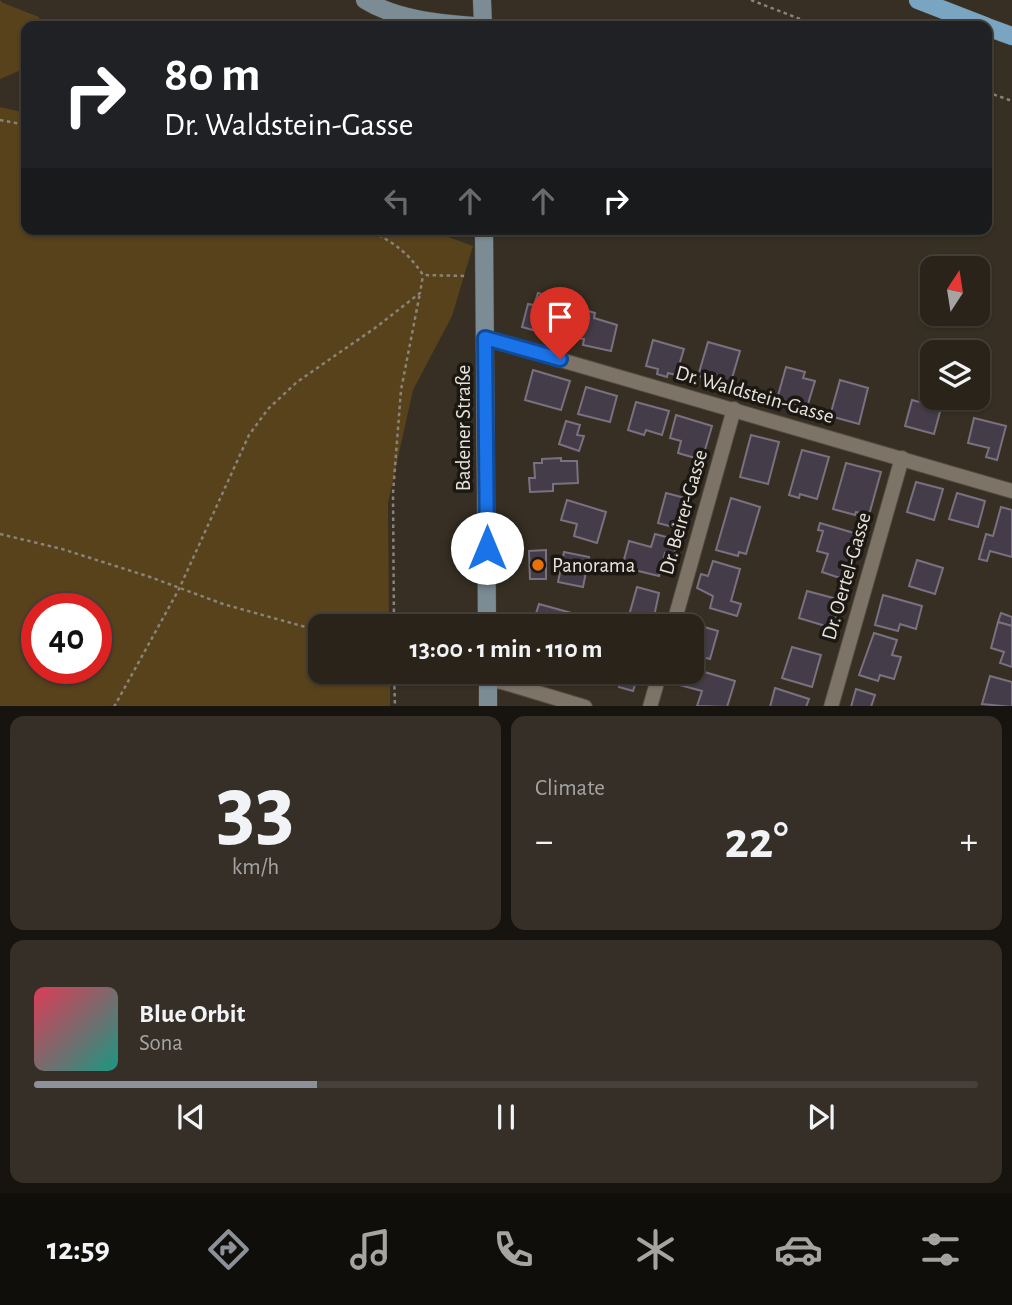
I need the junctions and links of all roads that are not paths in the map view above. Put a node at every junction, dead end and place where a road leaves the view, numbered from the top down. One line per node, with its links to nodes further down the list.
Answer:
1 (365, 0): 4 (street)
2 (482, 0): 5 (street)
3 (918, 0): 6 (main road)
4 (434, 21)
5 (482, 21)
6 (971, 21)
7 (992, 29): 8 (main road)
8 (1012, 36)
9 (484, 235): 10 (street, Badener Straße)
10 (485, 338): 11 (street, Dr. Waldstein-Gasse); 14 (street, Badener Straße)
11 (734, 410): 12 (street, Dr. Waldstein-Gasse); 15 (street, Dr. Beirer-Gasse)
12 (902, 458): 13 (street, Dr. Waldstein-Gasse); 22 (street, Dr. Oertel-Gasse)
13 (1012, 491)
14 (488, 614)
15 (676, 614)
16 (488, 684): 19 (street)
17 (509, 684): 20 (street)
18 (656, 684): 21 (street)
19 (488, 706)
20 (585, 706)
21 (650, 706)
22 (831, 706)

